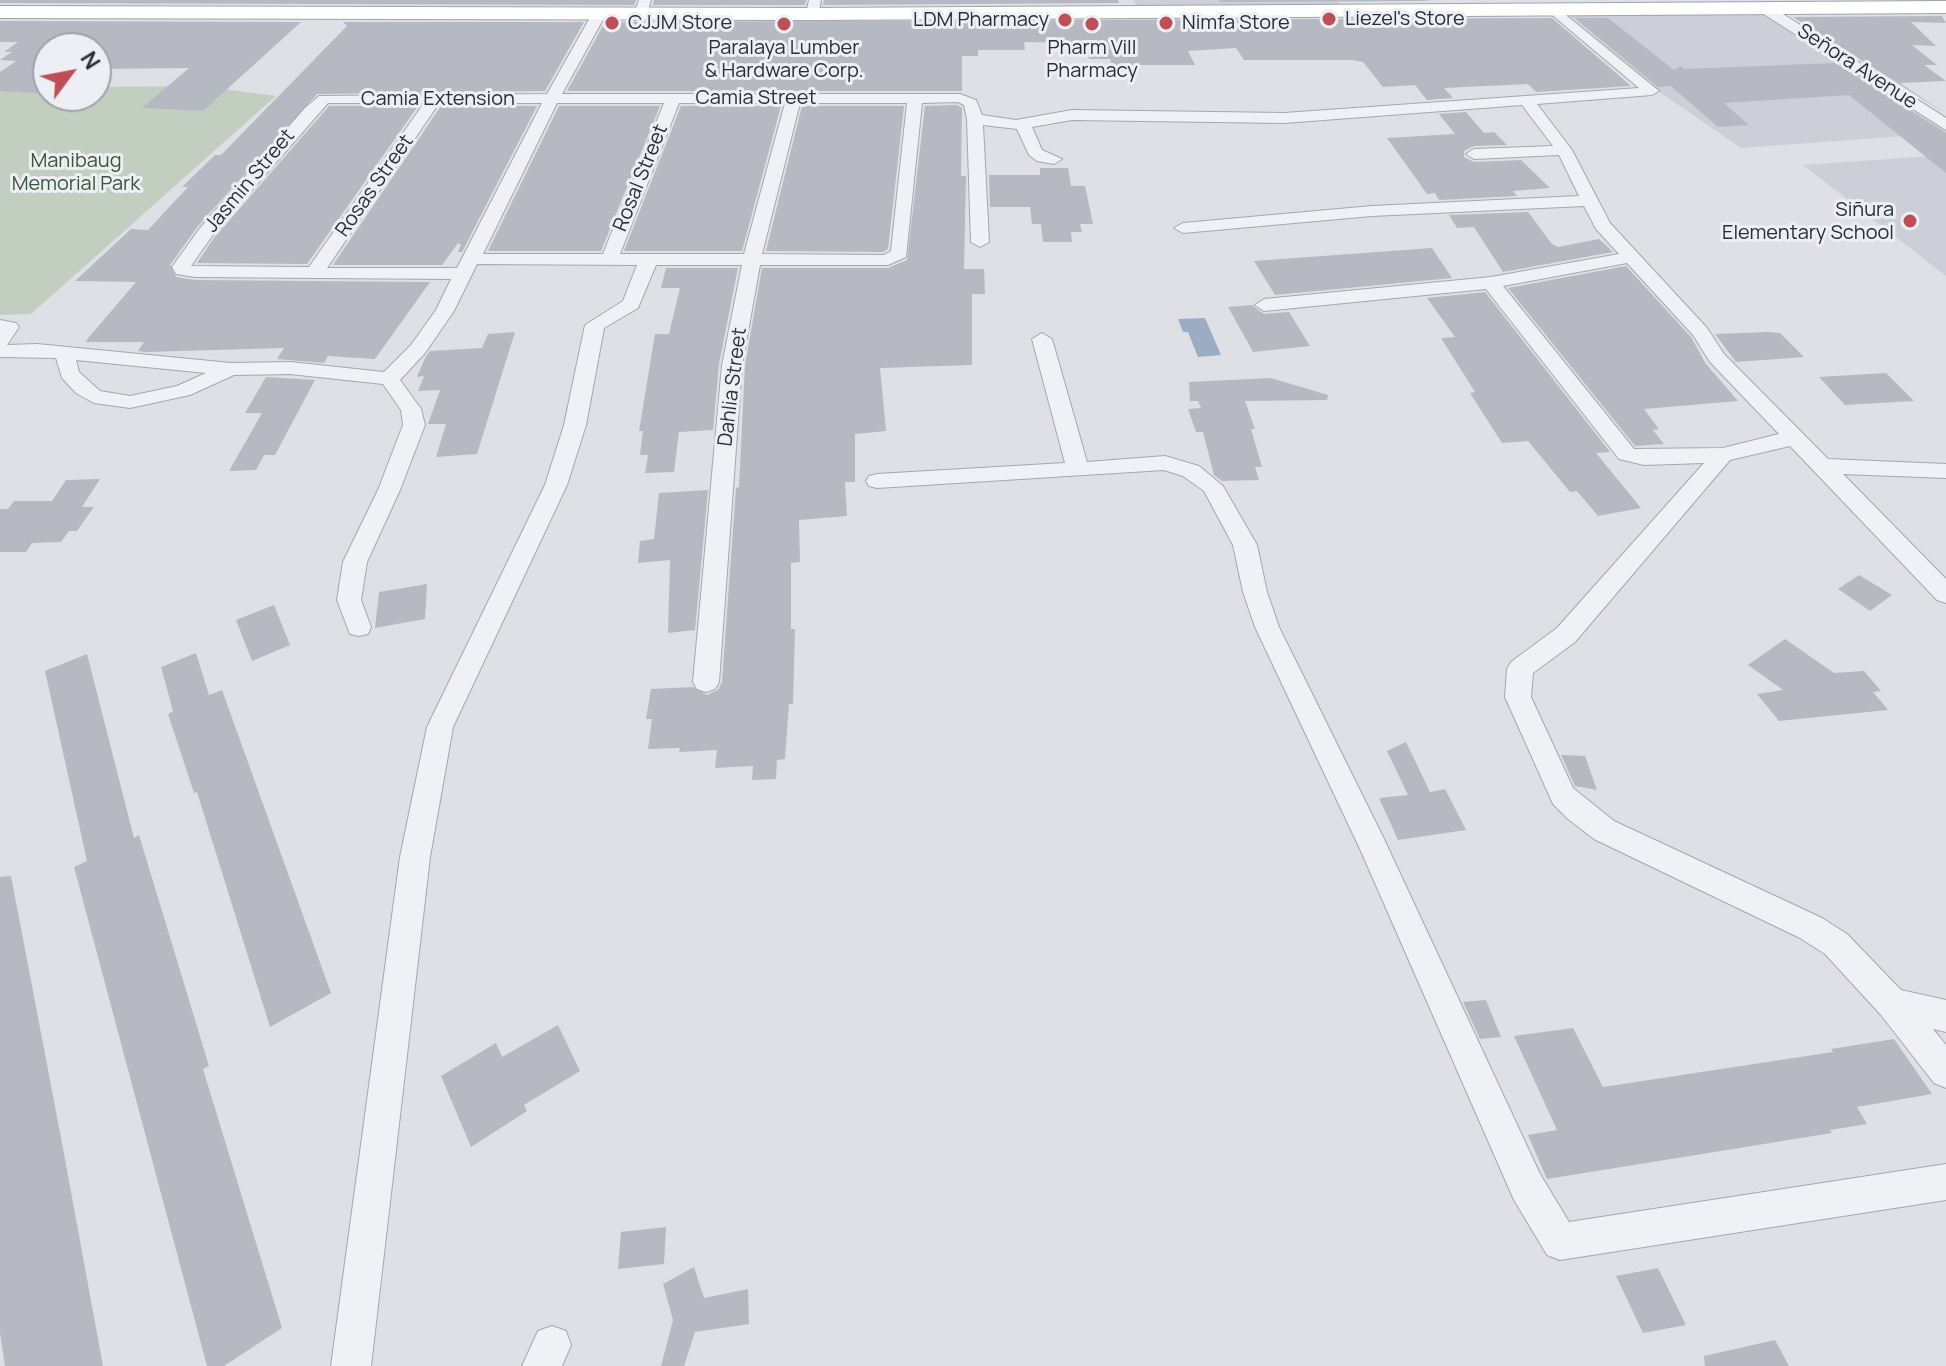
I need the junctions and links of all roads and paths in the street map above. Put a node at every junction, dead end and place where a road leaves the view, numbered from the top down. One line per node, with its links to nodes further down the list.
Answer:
1 (1829, 5): 2 (main road); 6 (main road)
2 (1934, 5)
3 (1128, 6): 5 (main road); 7 (main road)
4 (643, 7): 5 (main road); 9 (main road)
5 (814, 7)
6 (1767, 10): 7 (main road); 18 (street, Señora Avenue)
7 (1556, 11): 16 (street)
8 (0, 12): 9 (main road)
9 (599, 14): 10 (street)
10 (552, 98): 11 (street, Camia Street); 15 (street, Camia Extension); 32 (street)
11 (673, 98): 12 (street, Camia Street); 29 (street, Rosal Street)
12 (794, 98): 13 (street, Camia Street); 30 (street, Dahlia Street)
13 (915, 98): 19 (street, Camia Street); 30 (street)
14 (324, 99): 15 (street, Camia Extension); 33 (street, Jasmin Street)
15 (435, 99): 33 (street, Rosas Street)
16 (1526, 100): 20 (street); 22 (street)
17 (1946, 102): 18 (street)
18 (1914, 104): 21 (street, Señora Avenue)
19 (975, 119): 20 (street); 27 (street)
20 (1023, 125): 24 (street)
21 (1946, 125)
22 (1564, 150): 23 (street); 25 (street)
23 (1474, 154)
24 (1054, 159)
25 (1591, 201): 26 (street); 28 (street)
26 (1183, 228)
27 (980, 242)
28 (1633, 257): 34 (street); 43 (street)
29 (610, 258): 31 (street); 32 (street)
30 (752, 258): 31 (street); 51 (street, Dahlia Street)
31 (648, 261): 56 (street)
32 (467, 266): 33 (street); 42 (street)
33 (314, 273)
34 (1491, 283): 35 (street); 44 (street)
35 (1264, 305)
36 (0, 326): 38 (street)
37 (1042, 339): 46 (street)
38 (0, 341)
39 (0, 351): 40 (street)
40 (65, 355): 41 (street); 41 (street)
41 (231, 369): 42 (street)
42 (389, 379): 50 (street)
43 (1792, 438): 44 (street); 45 (street)
44 (1723, 455): 52 (street)
45 (1823, 466): 47 (street); 49 (street)
46 (1078, 470): 48 (street); 55 (street)
47 (1946, 471)
48 (877, 481)
49 (1946, 594)
50 (359, 627)
51 (706, 682)
52 (1892, 1004): 53 (street); 54 (street)
53 (1946, 1016)
54 (1946, 1071)
55 (1946, 1182)
56 (351, 1366)

